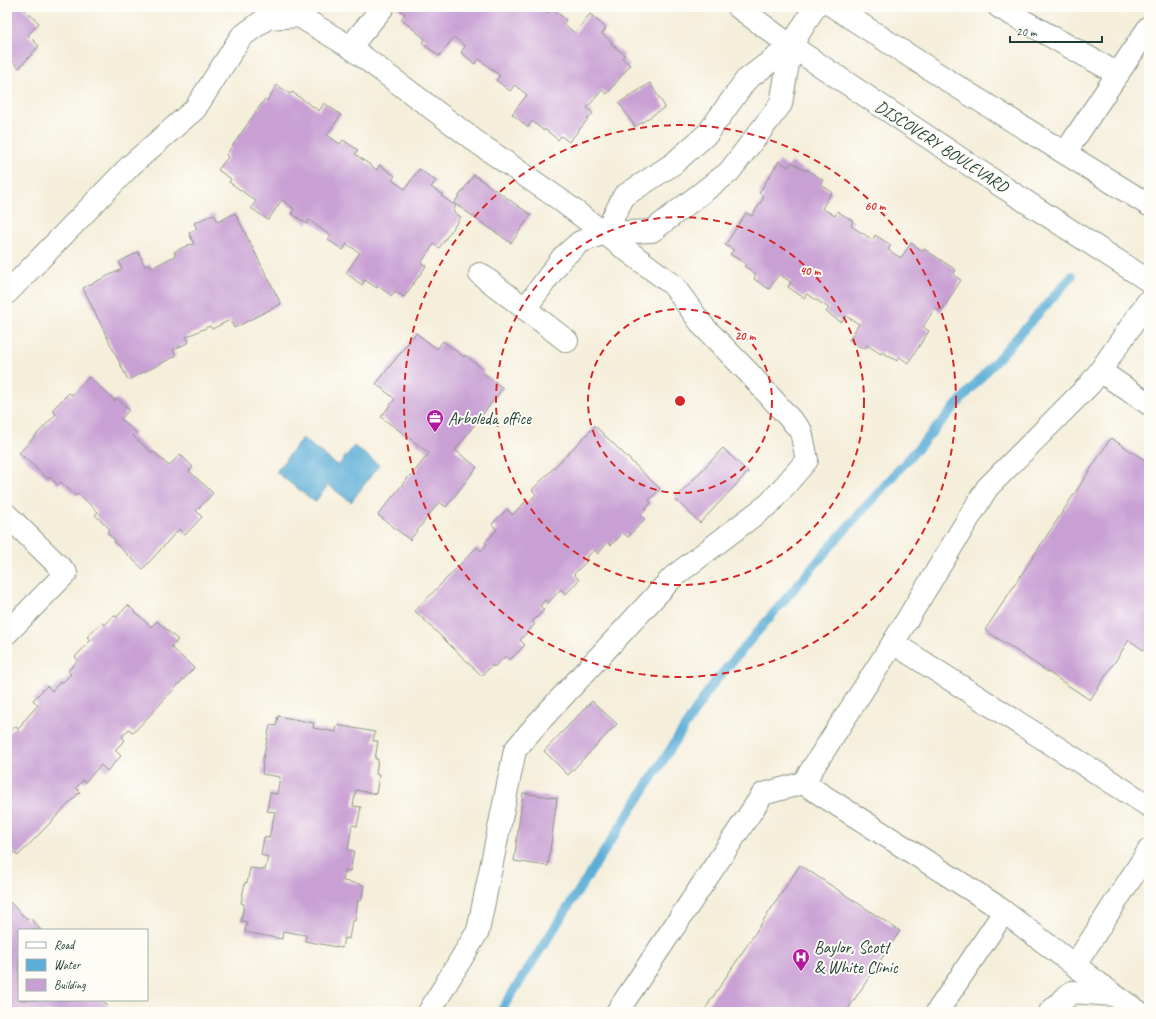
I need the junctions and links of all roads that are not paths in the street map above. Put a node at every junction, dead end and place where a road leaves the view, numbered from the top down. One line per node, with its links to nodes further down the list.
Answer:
1 (382, 7): 8 (street)
2 (738, 7): 7 (street, DISCOVERY BOULEVARD)
3 (815, 7): 7 (street)
4 (834, 7): 10 (street)
5 (999, 7): 9 (street)
6 (1149, 27): 9 (street)
7 (791, 46): 12 (street); 12 (street); 14 (street, DISCOVERY BOULEVARD)
8 (350, 47): 12 (street); 15 (street)
9 (1118, 74): 10 (street)
10 (1065, 153): 11 (street)
11 (1149, 205)
12 (605, 233): 17 (street); 30 (street)
13 (480, 274): 17 (street)
14 (1149, 281)
15 (7, 293)
16 (1149, 300): 19 (street)
17 (525, 309): 18 (street)
18 (567, 341)
19 (1100, 371): 20 (street); 23 (street)
20 (1149, 404)
21 (7, 515): 22 (street)
22 (7, 633)
23 (894, 643): 24 (street); 25 (street)
24 (803, 783): 27 (street); 31 (street)
25 (1149, 806)
26 (1149, 850): 28 (street)
27 (1004, 912): 28 (street); 32 (street)
28 (1075, 965): 29 (street)
29 (1114, 995): 33 (street); 34 (street)
30 (429, 1012)
31 (617, 1012)
32 (937, 1012)
33 (1050, 1012)
34 (1139, 1012)

